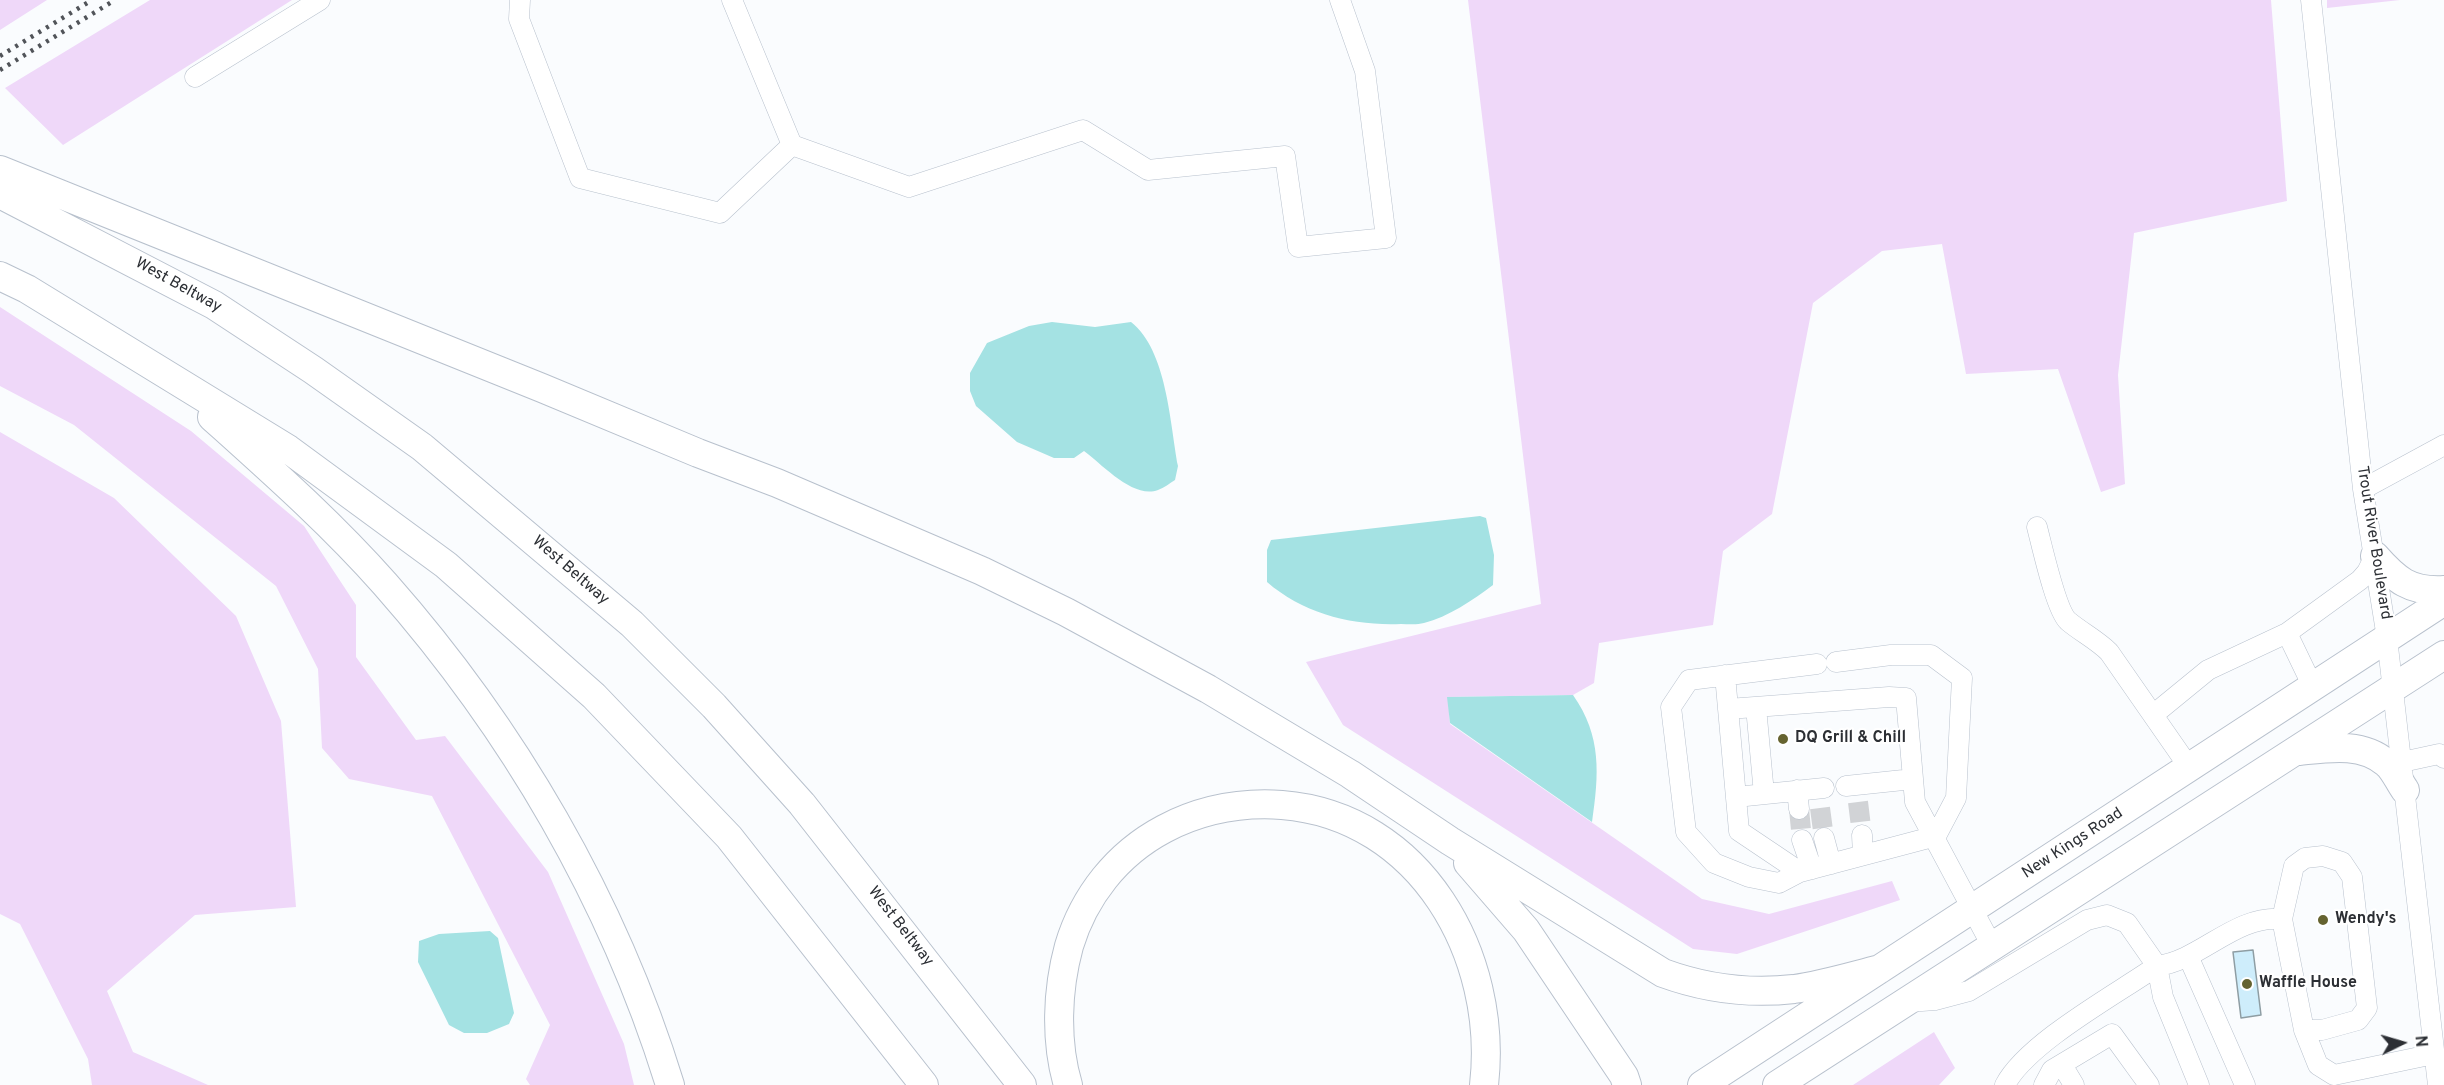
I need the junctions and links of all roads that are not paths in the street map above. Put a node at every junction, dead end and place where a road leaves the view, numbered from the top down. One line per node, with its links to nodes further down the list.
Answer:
1 (320, 0): 6 (street)
2 (520, 0): 7 (street)
3 (732, 0): 7 (street)
4 (1340, 0): 7 (street)
5 (2311, 0): 13 (street, Trout River Boulevard)
6 (195, 77)
7 (792, 145)
8 (0, 170): 41 (highway)
9 (0, 194): 60 (highway, West Beltway)
10 (0, 276): 11 (highway)
11 (154, 366): 58 (highway); 59 (highway)
12 (2444, 445): 13 (street)
13 (2363, 489): 15 (street, Trout River Boulevard)
14 (2037, 527): 26 (street)
15 (2375, 556): 16 (highway); 18 (street); 19 (street, Trout River Boulevard)
16 (2444, 590)
17 (2444, 601): 19 (highway, New Kings Road)
18 (2287, 633): 22 (street); 26 (street)
19 (2387, 638): 22 (highway, New Kings Road); 23 (street, Trout River Boulevard)
20 (2441, 663): 23 (highway)
21 (1725, 675): 25 (street); 38 (street); 43 (street)
22 (2313, 687): 30 (highway, New Kings Road)
23 (2393, 688): 27 (highway); 29 (street, Trout River Boulevard)
24 (1756, 707): 25 (street); 31 (street); 34 (street)
25 (1728, 709): 36 (street)
26 (2153, 714): 30 (street)
27 (2294, 752): 32 (highway); 46 (highway)
28 (2442, 753): 29 (street)
29 (2402, 762): 32 (street, Trout River Boulevard)
30 (2189, 767): 44 (highway, New Kings Road)
31 (1913, 779): 33 (street); 38 (street)
32 (2405, 790): 54 (street, Trout River Boulevard)
33 (1854, 791)
34 (1764, 794): 35 (street); 36 (street)
35 (1821, 795)
36 (1736, 797): 43 (street)
37 (1862, 835): 42 (street)
38 (1936, 836): 42 (street); 44 (street)
39 (1824, 838): 43 (street)
40 (1802, 840): 43 (street)
41 (1450, 841): 49 (highway); 63 (highway)
42 (1863, 855): 43 (street)
43 (1814, 868)
44 (1975, 909): 46 (street); 49 (highway, New Kings Road)
45 (2282, 919): 47 (street); 51 (street); 51 (street)
46 (1992, 946): 50 (highway)
47 (2188, 956): 48 (street); 70 (street)
48 (2157, 966): 50 (street); 53 (street); 69 (street)
49 (1880, 969): 64 (highway, New Kings Road)
50 (1906, 1002): 52 (highway)
51 (2304, 1030): 56 (street)
52 (1839, 1045): 65 (highway); 66 (highway)
53 (2035, 1049): 55 (street); 67 (street)
54 (2434, 1054): 56 (street); 71 (street, Trout River Boulevard)
55 (2053, 1073): 57 (street); 68 (street)
56 (2328, 1080)
57 (2146, 1082)
58 (670, 1085)
59 (924, 1085)
60 (1022, 1085)
61 (1068, 1085): 62 (highway)
62 (1484, 1085)
63 (1627, 1085)
64 (1702, 1085)
65 (1777, 1085)
66 (1802, 1085)
67 (2005, 1085)
68 (2074, 1085)
69 (2199, 1085)
70 (2245, 1085)
71 (2438, 1085)

